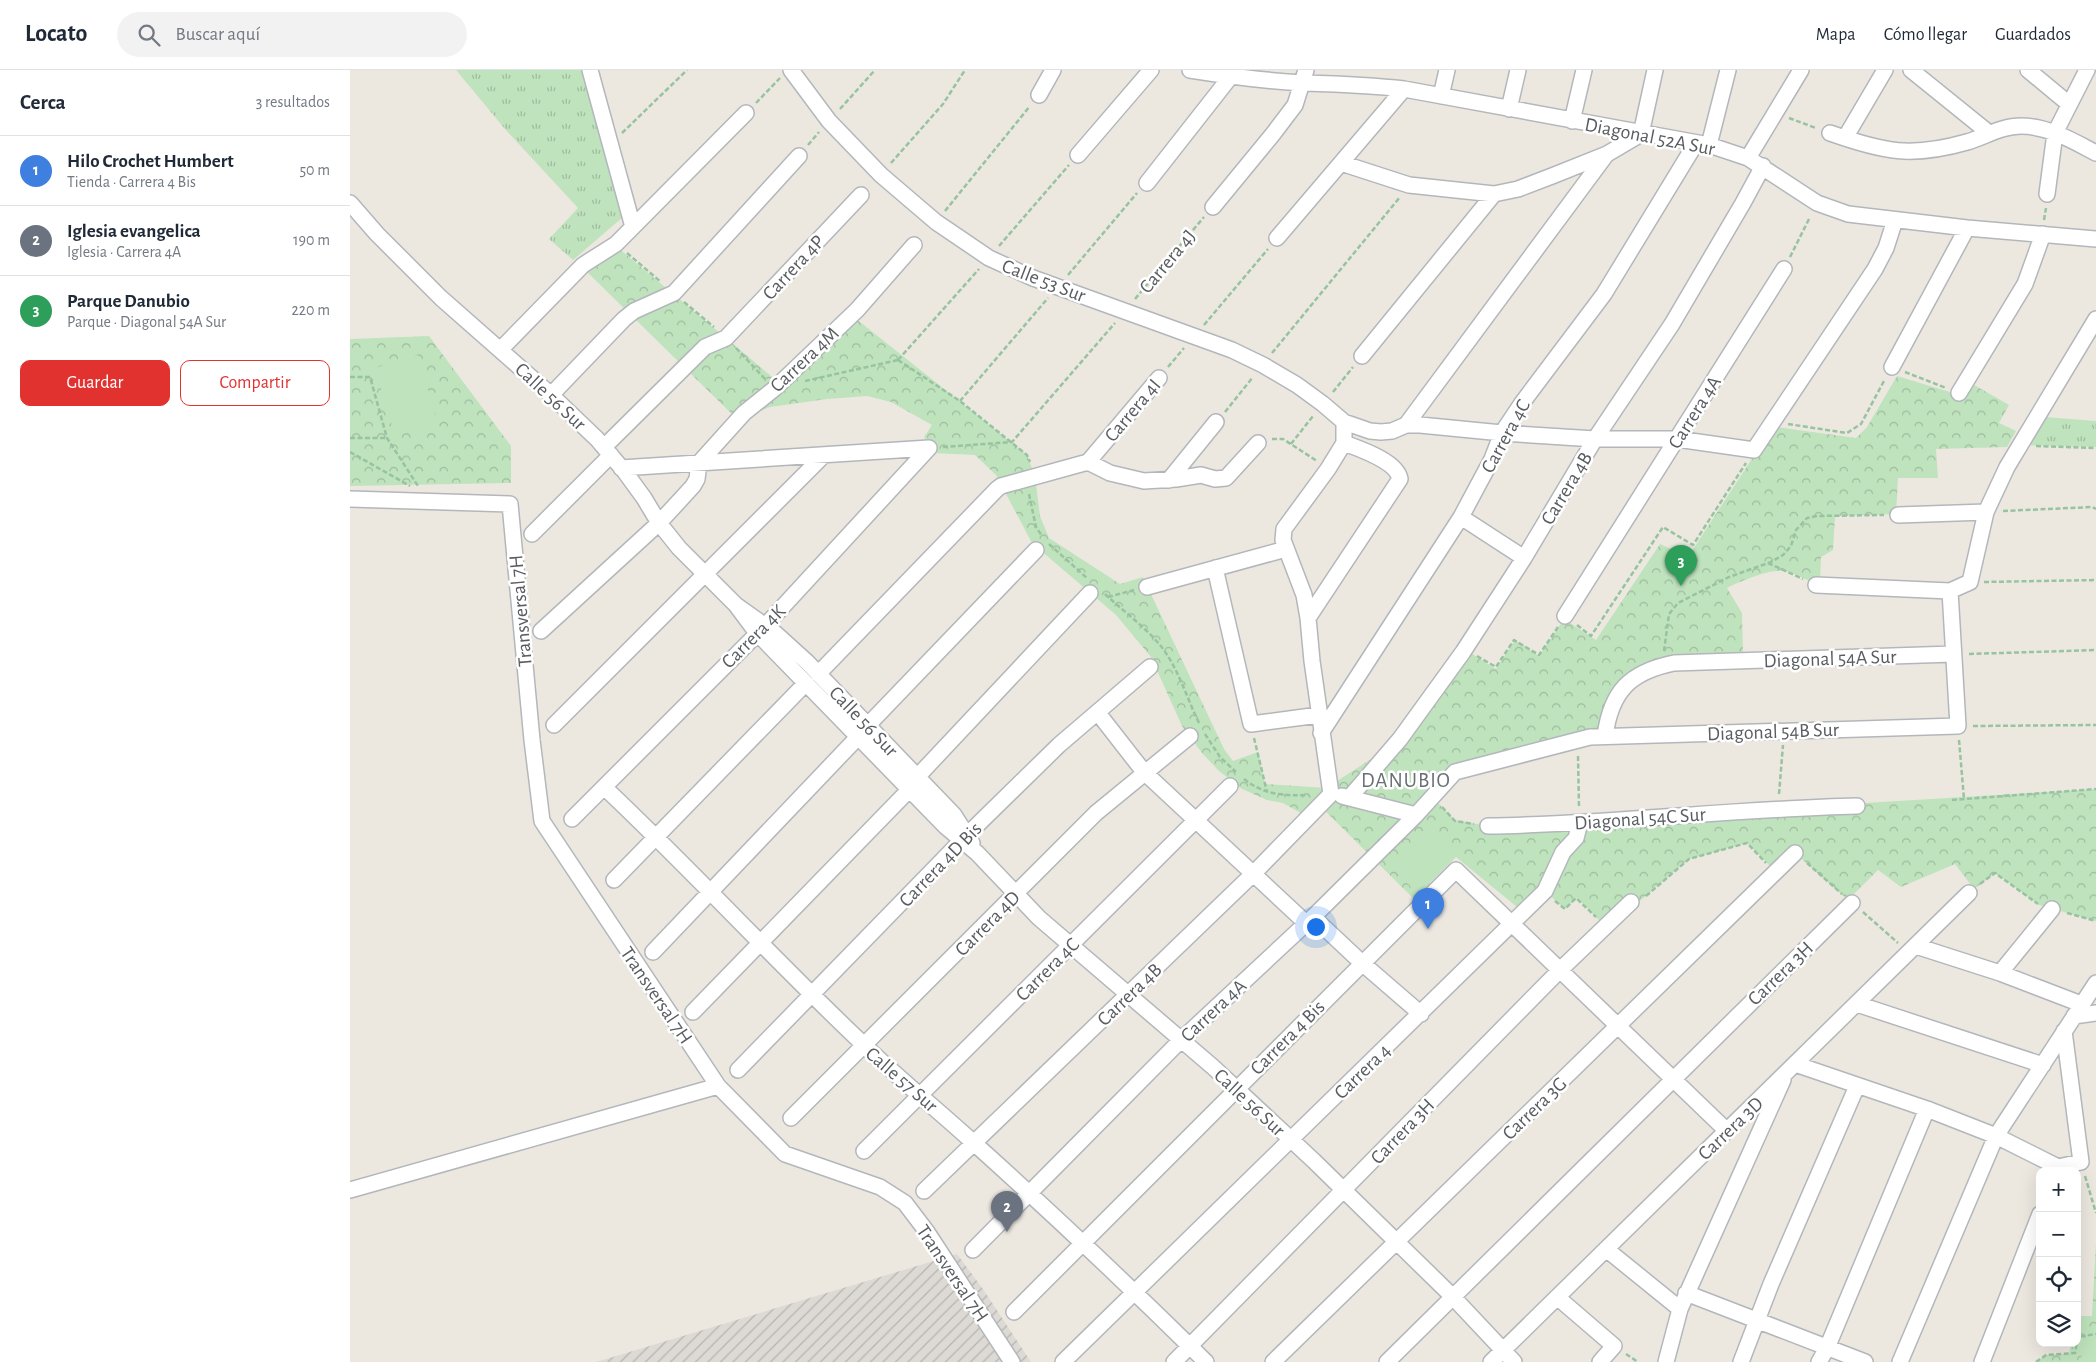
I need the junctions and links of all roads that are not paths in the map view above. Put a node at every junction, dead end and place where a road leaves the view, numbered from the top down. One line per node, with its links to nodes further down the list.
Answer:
1 (590, 70): 46 (street)
2 (1053, 70): 20 (street)
3 (1151, 70): 33 (street)
4 (1190, 70): 15 (street, Diagonal 52A Sur)
5 (1447, 70): 21 (street)
6 (1518, 70): 23 (street)
7 (1584, 70): 25 (street)
8 (1655, 70): 29 (street)
9 (1728, 70): 31 (street, Carrera 4C)
10 (1801, 70): 36 (street)
11 (1885, 70): 30 (street)
12 (1911, 70): 27 (street)
13 (2028, 70): 22 (street)
14 (2086, 70): 22 (street)
15 (1232, 73): 17 (street, Diagonal 52A Sur); 39 (street)
16 (786, 74): 61 (street, Calle 53 Sur)
17 (1304, 76): 18 (street, Diagonal 52A Sur); 44 (street)
18 (1369, 77): 19 (street, Diagonal 52A Sur)
19 (1404, 89): 21 (street, Diagonal 52A Sur); 37 (street)
20 (1039, 95)
21 (1441, 96): 23 (street, Diagonal 52A Sur)
22 (2069, 104): 28 (street)
23 (1509, 109): 25 (street, Diagonal 52A Sur)
24 (746, 113): 46 (street)
25 (1572, 121): 29 (street, Diagonal 52A Sur)
26 (1830, 133): 30 (street)
27 (1989, 133): 28 (street); 30 (street)
28 (2055, 133): 32 (street); 41 (street)
29 (1641, 134): 31 (street, Diagonal 52A Sur); 34 (street)
30 (1845, 138)
31 (1702, 144): 36 (street, Diagonal 52A Sur); 63 (street, Carrera 4C)
32 (2096, 152)
33 (1078, 154)
34 (1607, 154): 40 (street); 62 (street)
35 (799, 156): 59 (street)
36 (1748, 158): 38 (street, Diagonal 52A Sur)
37 (1341, 163): 40 (street); 49 (street)
38 (1763, 166): 45 (street, Diagonal 52A Sur); 64 (street, Carrera 4B)
39 (1146, 183)
40 (1494, 194): 55 (street)
41 (2047, 194)
42 (861, 195): 68 (street, Carrera 4P)
43 (350, 203): 54 (street, Calle 56 Sur)
44 (1213, 206)
45 (1895, 220): 47 (street, Diagonal 52A Sur); 65 (street)
46 (634, 227): 54 (street)
47 (1967, 228): 48 (street, Diagonal 52A Sur); 56 (street)
48 (2043, 234): 50 (street, Diagonal 52A Sur); 58 (street)
49 (1277, 238)
50 (2096, 239)
51 (914, 245): 71 (street, Carrera 4M)
52 (1784, 269): 65 (street, Carrera 4A)
53 (2096, 319): 75 (street)
54 (501, 349): 59 (street, Calle 56 Sur)
55 (1362, 356)
56 (1892, 367)
57 (1159, 378): 70 (street, Carrera 4I)
58 (1959, 393)
59 (551, 395): 68 (street, Calle 56 Sur)
60 (1216, 422): 73 (street)
61 (1344, 422): 62 (street); 67 (street)
62 (1406, 425): 63 (street)
63 (1502, 433): 64 (street); 77 (street, Carrera 4C)
64 (1595, 438): 65 (street); 82 (street, Carrera 4B)
65 (1677, 439): 89 (street, Carrera 4A)
66 (1258, 443): 73 (street)
67 (1344, 443): 80 (street); 90 (street)
68 (608, 451): 72 (street, Calle 56 Sur); 79 (street, Carrera 4P)
69 (824, 455): 71 (street); 84 (street); 91 (street, Carrera 4K)
70 (1088, 462): 73 (street); 95 (street)
71 (699, 463): 72 (street); 78 (street, Carrera 4M)
72 (622, 468): 78 (street, Calle 56 Sur)
73 (1169, 480)
74 (350, 499): 154 (street, Transversal 7H)
75 (1986, 512): 76 (street); 87 (street)
76 (1898, 515)
77 (1462, 517): 82 (street); 100 (street, Carrera 4C)
78 (659, 523): 84 (street, Calle 56 Sur); 92 (street, Carrera 4M)
79 (532, 534)
80 (1286, 549): 83 (street); 90 (street)
81 (1036, 550): 99 (street)
82 (1524, 558): 111 (street, Carrera 4B)
83 (1215, 568): 86 (street); 97 (street)
84 (705, 574): 91 (street, Calle 56 Sur); 98 (street)
85 (1816, 585): 87 (street)
86 (1147, 587)
87 (1950, 591): 93 (street)
88 (1090, 593): 106 (street)
89 (1565, 616)
90 (1308, 618): 97 (street)
91 (761, 629): 95 (street, Calle 56 Sur); 108 (street, Carrera 4K)
92 (541, 630)
93 (1953, 654): 102 (street, Diagonal 54A Sur); 102 (street, Diagonal 54B Sur)
94 (1150, 667): 96 (street, Carrera 4D Bis)
95 (812, 678): 99 (street, Calle 56 Sur); 103 (street, Calle 56 Sur); 118 (street)
96 (1098, 713): 104 (street); 119 (street, Carrera 4D Bis)
97 (1319, 715): 100 (street)
98 (554, 725)
99 (868, 725): 106 (street, Calle 56 Sur)
100 (1321, 733): 110 (street)
101 (1190, 736): 104 (street, Carrera 4D)
102 (1605, 736): 105 (street, Diagonal 54B Sur)
103 (858, 737): 109 (street, Calle 56 Sur); 123 (street)
104 (1144, 772): 115 (street); 124 (street, Carrera 4D)
105 (1455, 772): 113 (street, Carrera 4A)
106 (918, 776): 119 (street, Calle 56 Sur)
107 (1230, 786): 115 (street, Carrera 4C)
108 (605, 788): 114 (street, Carrera 4K); 118 (street, Calle 57 Sur)
109 (909, 790): 119 (street, Calle 56 Sur); 131 (street)
110 (1331, 794): 111 (street); 121 (street, Carrera 4B)
111 (1350, 796): 113 (street)
112 (1857, 806): 116 (street, Diagonal 54C Sur)
113 (1416, 815): 129 (street, Carrera 4A)
114 (572, 819)
115 (1197, 820): 121 (street); 132 (street, Carrera 4C)
116 (1580, 822): 117 (street, Diagonal 54C Sur); 130 (street, Carrera 4)
117 (1488, 826)
118 (656, 837): 122 (street); 123 (street, Calle 57 Sur)
119 (965, 838): 124 (street, Calle 56 Sur); 139 (street, Carrera 4D Bis)
120 (1795, 853): 146 (street, Carrera 3G)
121 (1254, 874): 129 (street); 140 (street, Carrera 4B)
122 (614, 880)
123 (710, 892): 131 (street, Calle 57 Sur); 134 (street)
124 (1016, 893): 132 (street, Calle 56 Sur); 149 (street, Carrera 4D)
125 (1969, 893): 133 (street, Carrera 3D)
126 (1852, 903): 153 (street, Carrera 3H)
127 (1633, 904): 136 (street, Carrera 3H)
128 (2052, 909): 137 (street)
129 (1310, 920): 135 (street); 148 (street, Carrera 4A)
130 (1511, 924): 135 (street, Carrera 4 Bis); 136 (street); 145 (street, Carrera 4)
131 (760, 943): 139 (street, Calle 57 Sur); 143 (street)
132 (1070, 946): 140 (street, Calle 56 Sur); 157 (street, Carrera 4C)
133 (1916, 946): 137 (street); 141 (street, Carrera 3D)
134 (653, 952)
135 (1362, 963): 145 (street); 156 (street, Carrera 4 Bis)
136 (1560, 970): 146 (street); 168 (street, Carrera 3H)
137 (2000, 974): 142 (street)
138 (2096, 983): 142 (street)
139 (812, 995): 149 (street, Calle 57 Sur); 152 (street, Carrera 4D Bis)
140 (1128, 995): 148 (street, Calle 56 Sur); 163 (street, Carrera 4B)
141 (1857, 1004): 150 (street); 151 (street, Carrera 3D)
142 (2078, 1010): 144 (street); 147 (street)
143 (693, 1012)
144 (2096, 1013)
145 (1421, 1014): 162 (street, Carrera 4)
146 (1618, 1026): 153 (street); 172 (street, Carrera 3G)
147 (2064, 1031): 150 (street); 166 (street)
148 (1181, 1040): 156 (street, Calle 56 Sur); 170 (street, Carrera 4A)
149 (864, 1046): 157 (street, Calle 57 Sur); 159 (street, Carrera 4D)
150 (2043, 1064): 161 (street)
151 (1791, 1068): 155 (street); 160 (street, Carrera 3D); 177 (street)
152 (738, 1070)
153 (1673, 1079): 160 (street); 178 (street, Carrera 3H)
154 (718, 1086): 167 (street); 186 (street, Transversal 7H)
155 (1857, 1086): 158 (street); 182 (street)
156 (1236, 1088): 162 (street, Calle 56 Sur); 173 (street, Carrera 4 Bis)
157 (920, 1095): 163 (street, Calle 57 Sur); 164 (street, Carrera 4C)
158 (1927, 1109): 161 (street); 184 (street)
159 (791, 1118)
160 (1727, 1131): 174 (street, Carrera 3D)
161 (1996, 1136): 165 (street); 199 (street)
162 (1291, 1140): 168 (street, Calle 56 Sur); 176 (street, Carrera 4)
163 (974, 1143): 169 (street, Carrera 4B); 170 (street, Calle 57 Sur)
164 (864, 1151)
165 (2053, 1167)
166 (2064, 1167)
167 (350, 1190)
168 (1344, 1190): 172 (street, Calle 56 Sur); 183 (street, Carrera 3H)
169 (924, 1191)
170 (1029, 1193): 173 (street, Calle 57 Sur); 175 (street, Carrera 4A)
171 (2036, 1224): 200 (street)
172 (1396, 1242): 178 (street, Calle 56 Sur); 190 (street, Carrera 3G)
173 (1082, 1243): 176 (street, Calle 57 Sur); 181 (street, Carrera 4 Bis)
174 (1606, 1249): 179 (street, Carrera 3D); 180 (street)
175 (973, 1250)
176 (1135, 1292): 183 (street, Calle 57 Sur); 187 (street, Carrera 4)
177 (1686, 1294): 180 (street); 182 (street)
178 (1452, 1296): 185 (street, Calle 56 Sur); 191 (street, Carrera 3H)
179 (1557, 1297): 185 (street, Carrera 3D); 194 (street)
180 (1680, 1309): 195 (street)
181 (1014, 1312)
182 (1757, 1320): 184 (street); 196 (street)
183 (1190, 1346): 188 (street, Carrera 3H); 189 (street, Calle 57 Sur)
184 (1827, 1348): 197 (street); 198 (street)
185 (1503, 1350): 192 (street, Carrera 3D); 193 (street, Calle 56 Sur)
186 (1012, 1362)
187 (1063, 1362)
188 (1174, 1362)
189 (1206, 1362)
190 (1273, 1362)
191 (1387, 1362)
192 (1491, 1362)
193 (1514, 1362)
194 (1600, 1362)
195 (1666, 1362)
196 (1741, 1362)
197 (1819, 1362)
198 (1865, 1362)
199 (1900, 1362)
200 (1982, 1362)

